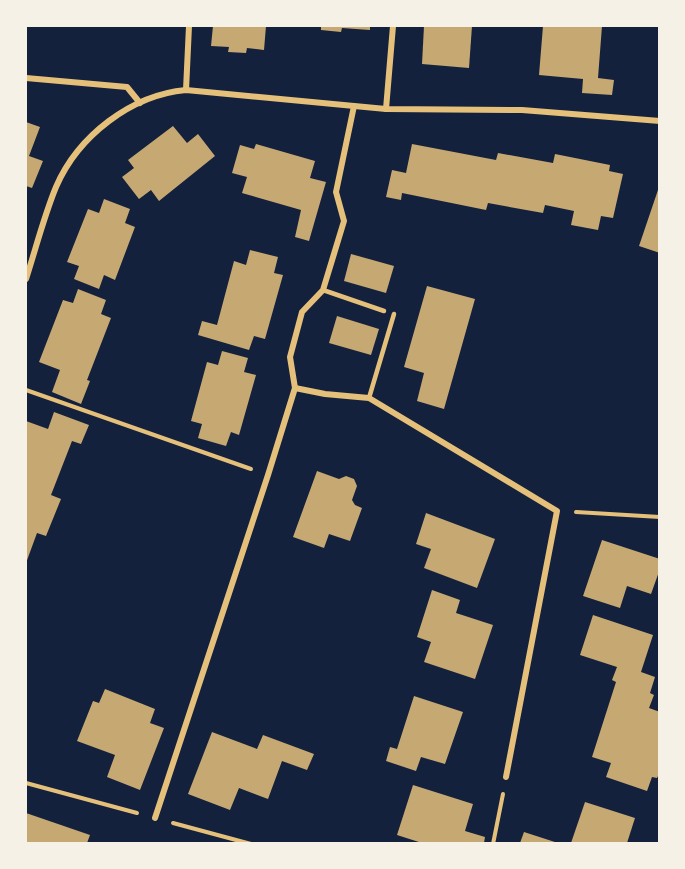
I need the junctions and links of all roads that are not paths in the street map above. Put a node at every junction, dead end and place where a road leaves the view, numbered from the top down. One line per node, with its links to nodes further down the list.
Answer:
1 (189, 26): 4 (street)
2 (393, 26): 7 (street)
3 (26, 78): 5 (street)
4 (186, 90): 5 (street); 6 (street)
5 (140, 103): 9 (street)
6 (354, 106): 7 (street); 10 (street)
7 (386, 109): 8 (street)
8 (660, 121)
9 (26, 279)
10 (323, 290): 11 (lane); 13 (street)
11 (384, 311)
12 (394, 314): 14 (lane)
13 (295, 388): 14 (street); 16 (street)
14 (369, 398): 15 (street)
15 (506, 777)
16 (155, 818)

